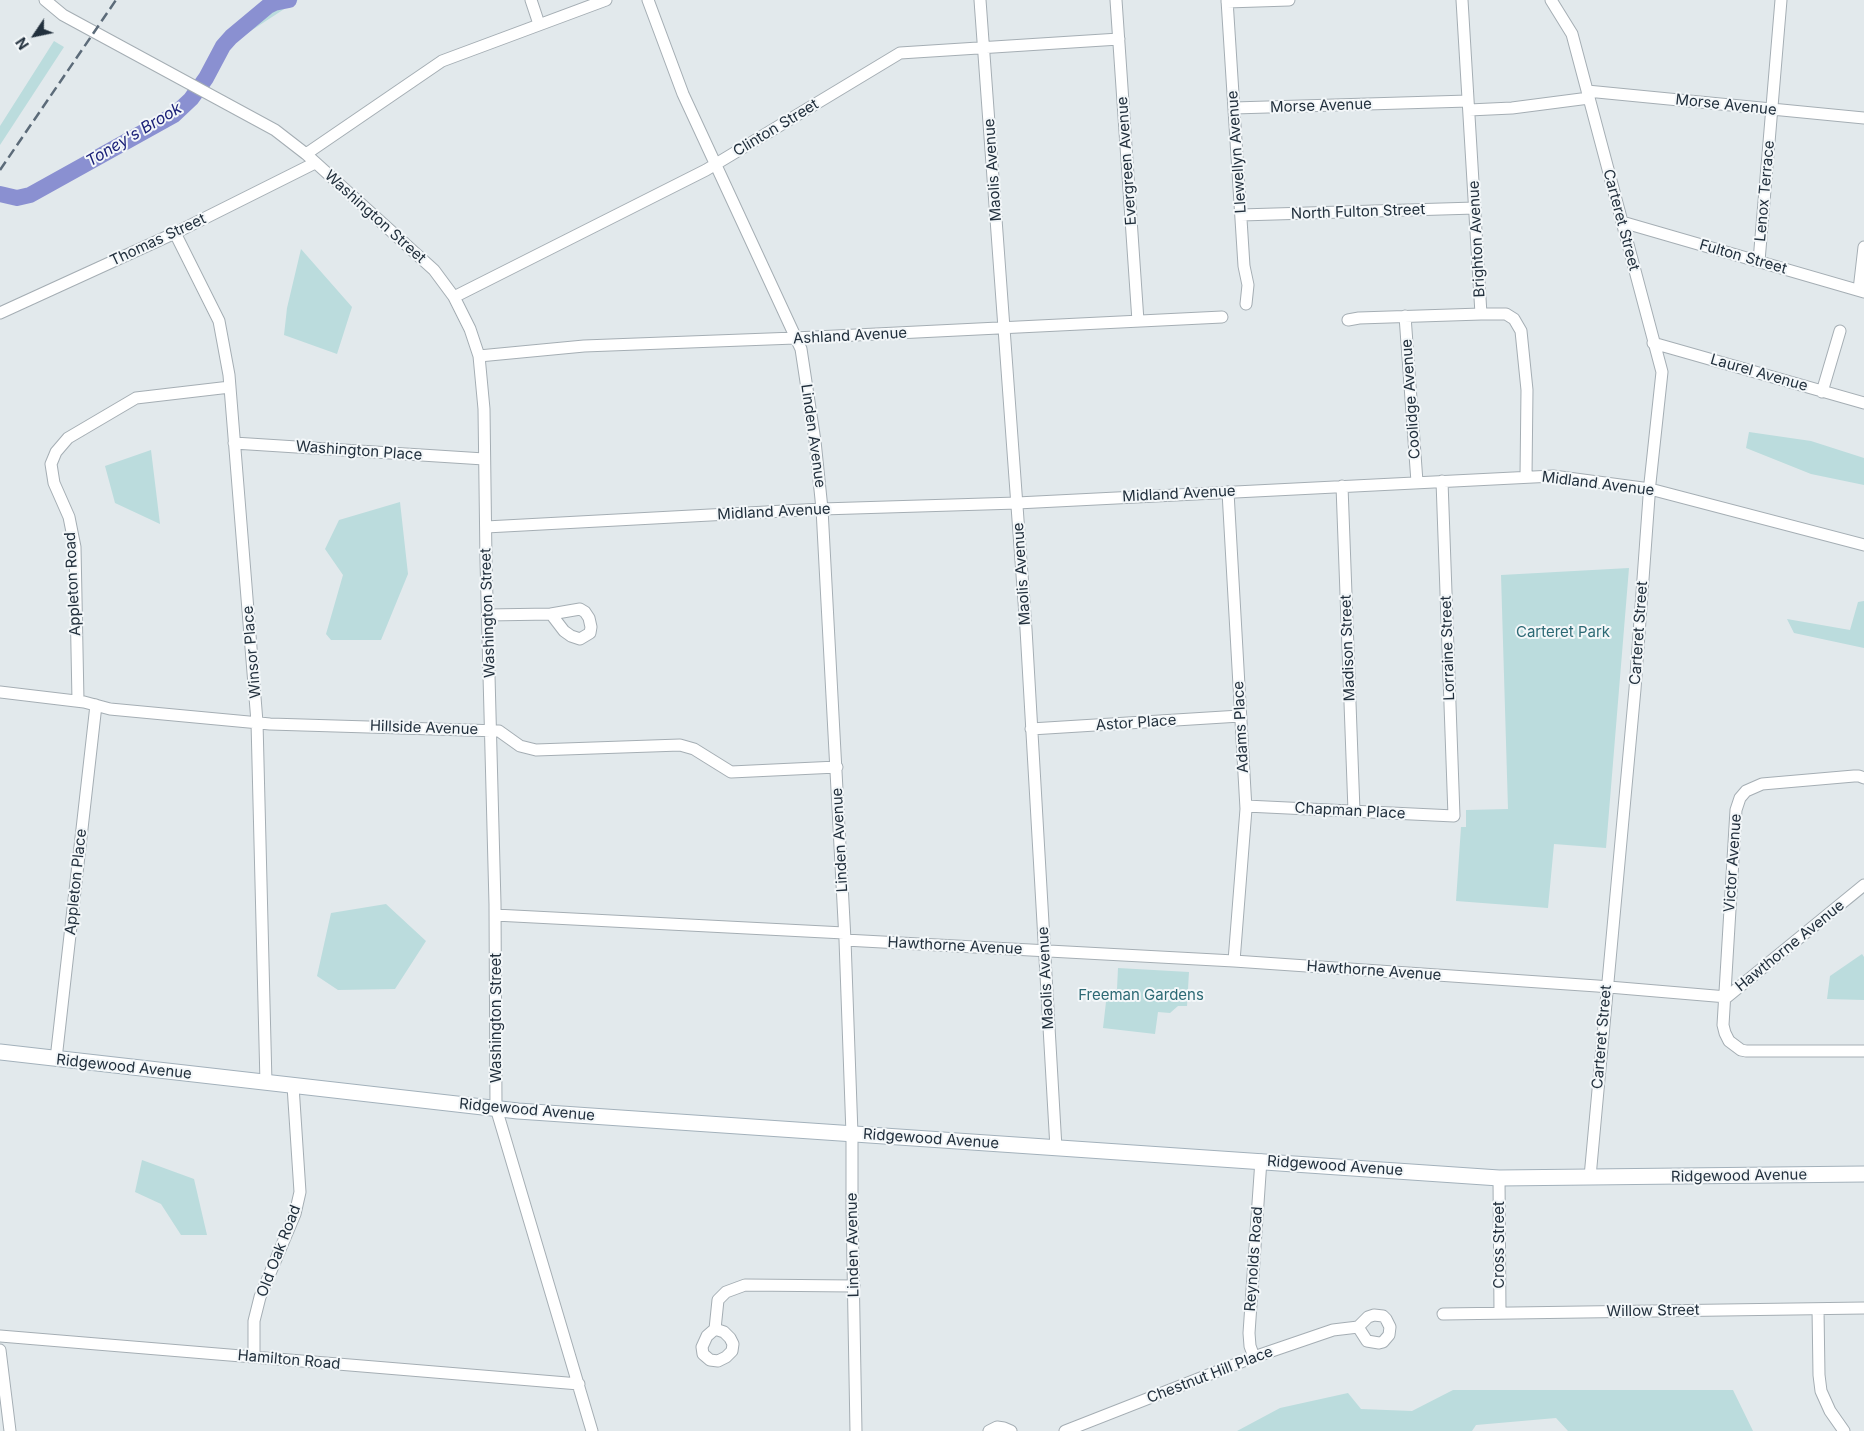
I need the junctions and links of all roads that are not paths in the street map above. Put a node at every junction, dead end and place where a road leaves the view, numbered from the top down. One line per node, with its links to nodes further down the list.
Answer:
1 (530, 0): 12 (street)
2 (606, 0): 12 (street)
3 (648, 0): 22 (street, Linden Avenue)
4 (980, 0): 14 (street, Maolis Avenue)
5 (1116, 0): 13 (street, Evergreen Avenue)
6 (1289, 0): 10 (street)
7 (1462, 0): 16 (street, Brighton Avenue)
8 (1551, 0): 15 (street, Carteret Street)
9 (1781, 0): 18 (street, Lenox Terrace)
10 (1227, 1): 17 (street, Llewellyn Avenue)
11 (50, 2): 20 (street, Washington Street)
12 (539, 24): 20 (street)
13 (1119, 39): 14 (street, Clinton Street); 37 (street, Evergreen Avenue)
14 (985, 48): 22 (street, Clinton Street); 38 (street, Maolis Avenue)
15 (1588, 95): 16 (street, Morse Avenue); 18 (street, Morse Avenue); 25 (street, Carteret Street)
16 (1469, 106): 17 (street, Morse Avenue); 23 (street, Brighton Avenue)
17 (1234, 108): 24 (street, Llewellyn Avenue)
18 (1772, 109): 19 (street, Morse Avenue); 28 (street, Lenox Terrace)
19 (1864, 118)
20 (306, 154): 21 (street, Washington Street)
21 (315, 163): 26 (street, Thomas Street); 30 (street, Washington Street)
22 (715, 164): 30 (street, Clinton Street); 40 (street, Linden Avenue)
23 (1475, 208): 24 (street, North Fulton Street); 33 (street, Brighton Avenue)
24 (1241, 215): 31 (street, Llewellyn Avenue)
25 (1622, 222): 28 (street, Fulton Street); 41 (street, Carteret Street)
26 (175, 233): 32 (street, Thomas Street); 43 (street, Winsor Place)
27 (1864, 247): 29 (street)
28 (1759, 262): 29 (street, Fulton Street)
29 (1862, 291)
30 (454, 297): 42 (street, Washington Street)
31 (1246, 304)
32 (0, 312)
33 (1481, 314): 34 (street); 48 (street, Brighton Avenue)
34 (1405, 316): 36 (street); 50 (street, Coolidge Avenue)
35 (1222, 317): 37 (street, Ashland Avenue)
36 (1348, 320)
37 (1138, 321): 38 (street, Ashland Avenue)
38 (1004, 328): 40 (street, Ashland Avenue); 54 (street, Maolis Avenue)
39 (1840, 331): 44 (street)
40 (796, 338): 42 (street, Ashland Avenue); 55 (street, Linden Avenue)
41 (1653, 343): 44 (street, Laurel Avenue); 52 (street, Carteret Street)
42 (479, 356): 47 (street, Washington Street)
43 (230, 387): 46 (street, Winsor Place); 61 (street, Appleton Road)
44 (1822, 392): 45 (street, Laurel Avenue)
45 (1864, 404)
46 (234, 443): 47 (street, Washington Place); 64 (street, Winsor Place)
47 (484, 459): 56 (street, Washington Street)
48 (1526, 476): 49 (street, Midland Avenue); 52 (street, Midland Avenue)
49 (1442, 480): 50 (street, Midland Avenue); 71 (street, Lorraine Street)
50 (1417, 482): 51 (street, Midland Avenue)
51 (1342, 486): 53 (street, Midland Avenue); 70 (street, Madison Street)
52 (1650, 489): 57 (street, Midland Avenue); 77 (street, Carteret Street)
53 (1228, 492): 54 (street, Midland Avenue); 63 (street, Adams Place)
54 (1017, 503): 55 (street, Midland Avenue); 65 (street, Maolis Avenue)
55 (822, 509): 56 (street, Midland Avenue); 67 (street, Linden Avenue)
56 (486, 527): 59 (street, Washington Street)
57 (1864, 545)
58 (551, 614): 59 (street)
59 (487, 616): 66 (street, Washington Street)
60 (0, 692): 61 (street, Hillside Avenue)
61 (78, 701): 62 (street, Hillside Avenue)
62 (96, 705): 64 (street, Hillside Avenue); 81 (street, Appleton Place)
63 (1240, 716): 65 (street, Astor Place); 69 (street, Adams Place)
64 (258, 722): 66 (street, Hillside Avenue); 82 (street, Winsor Place)
65 (1031, 729): 75 (street, Maolis Avenue)
66 (491, 730): 67 (street, Hillside Avenue); 73 (street, Washington Street)
67 (837, 767): 74 (street, Linden Avenue)
68 (1864, 778): 78 (street, Victor Avenue)
69 (1246, 806): 70 (street, Chapman Place); 76 (street, Adams Place)
70 (1354, 811): 71 (street, Chapman Place)
71 (1454, 816)
72 (1864, 885): 78 (street, Hawthorne Avenue)
73 (495, 915): 74 (street, Hawthorne Avenue); 84 (street, Washington Street)
74 (844, 937): 75 (street, Hawthorne Avenue); 85 (street, Linden Avenue)
75 (1044, 951): 76 (street, Hawthorne Avenue); 86 (street, Maolis Avenue)
76 (1234, 962): 77 (street, Hawthorne Avenue)
77 (1607, 987): 78 (street, Hawthorne Avenue); 89 (street, Carteret Street)
78 (1725, 997): 79 (street)
79 (1864, 1051)
80 (0, 1052): 81 (street, Ridgewood Avenue)
81 (56, 1059): 82 (street, Ridgewood Avenue)
82 (266, 1083): 83 (street, Ridgewood Avenue)
83 (293, 1086): 84 (street, Ridgewood Avenue); 100 (street, Old Oak Road)
84 (496, 1108): 85 (street, Ridgewood Avenue); 103 (street, Washington Street)
85 (852, 1134): 86 (street, Ridgewood Avenue); 91 (street, Linden Avenue)
86 (1056, 1148): 87 (street, Ridgewood Avenue)
87 (1261, 1160): 90 (street, Ridgewood Avenue); 101 (street, Reynolds Road)
88 (1864, 1174): 89 (street, Ridgewood Avenue)
89 (1590, 1177): 90 (street, Ridgewood Avenue)
90 (1499, 1178): 94 (street, Cross Street)
91 (854, 1286): 97 (street); 106 (street, Linden Avenue)
92 (1864, 1308): 93 (street, Willow Street)
93 (1818, 1309): 94 (street, Willow Street); 110 (street)
94 (1500, 1313): 95 (street, Willow Street)
95 (1443, 1314)
96 (1358, 1327): 101 (street, Chestnut Hill Place)
97 (715, 1329)
98 (0, 1336): 100 (street, Hamilton Road)
99 (0, 1350): 102 (street)
100 (254, 1357): 103 (street, Hamilton Road)
101 (1254, 1358): 109 (street, Chestnut Hill Place)
102 (1, 1366): 104 (street)
103 (579, 1384): 105 (street, Washington Street)
104 (10, 1431)
105 (592, 1431)
106 (856, 1431)
107 (989, 1431): 108 (street)
108 (1011, 1431)
109 (1065, 1431)
110 (1844, 1431)

